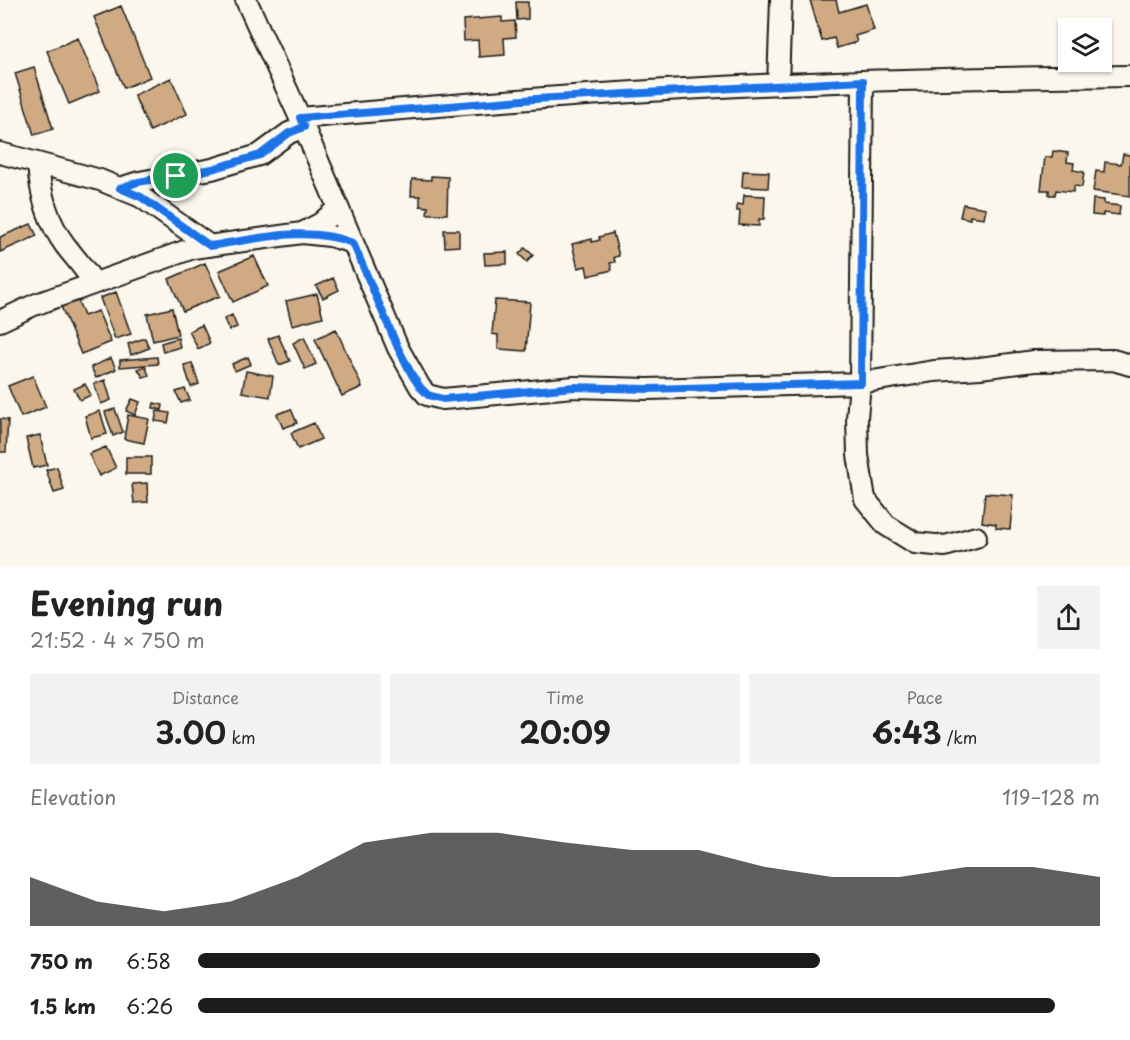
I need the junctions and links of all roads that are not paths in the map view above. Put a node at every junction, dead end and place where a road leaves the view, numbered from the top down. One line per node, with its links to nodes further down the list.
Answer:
1 (246, 0): 6 (street)
2 (781, 0): 5 (street)
3 (1130, 76): 4 (street)
4 (863, 81): 5 (street); 17 (street)
5 (778, 85): 6 (street)
6 (302, 122): 9 (street); 10 (street)
7 (0, 153): 8 (street)
8 (38, 164): 9 (street); 14 (street)
9 (120, 188): 13 (street)
10 (338, 208): 11 (street); 12 (street)
11 (302, 233): 12 (street); 13 (street)
12 (353, 243): 17 (street)
13 (210, 246): 14 (street)
14 (94, 283): 15 (street)
15 (0, 321)
16 (1130, 365): 17 (street)
17 (861, 383): 18 (street)
18 (976, 537)

